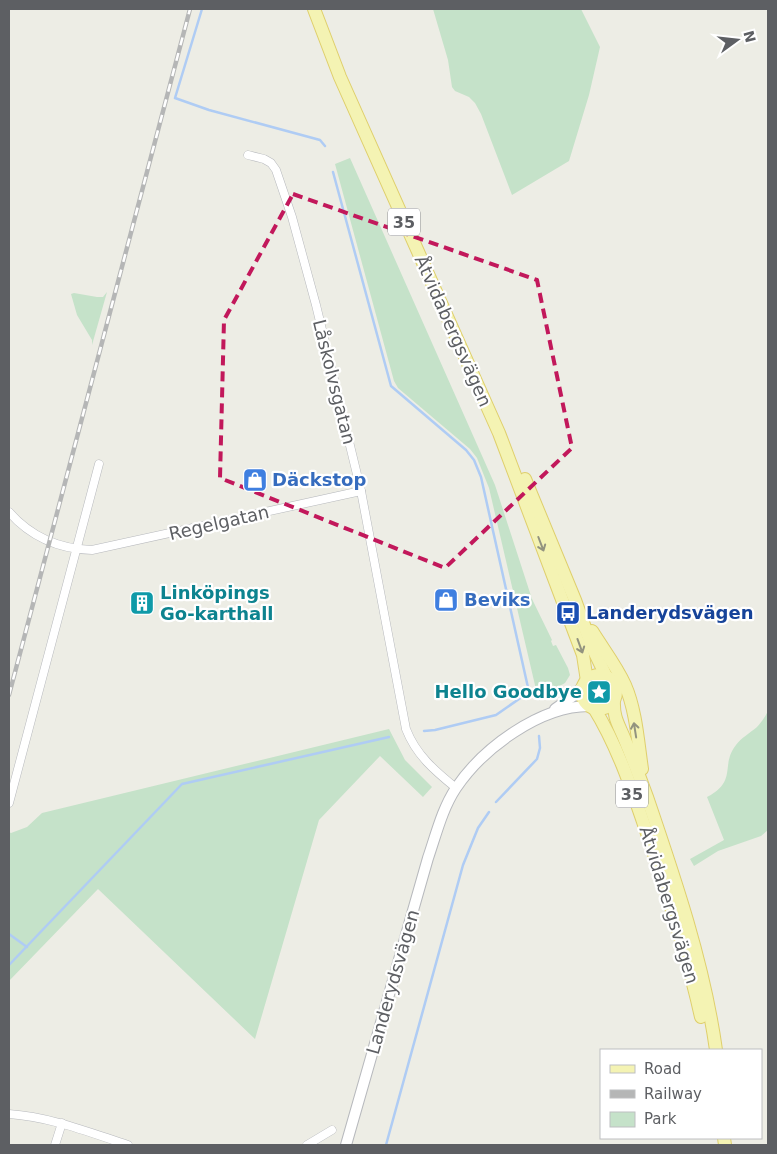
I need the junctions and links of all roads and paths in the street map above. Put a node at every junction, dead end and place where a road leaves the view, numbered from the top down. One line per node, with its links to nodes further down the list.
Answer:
1 (314, 9): 3 (main road, Åtvidabergsvägen / 35)
2 (248, 155): 5 (street, Låskolvsgatan)
3 (499, 433): 8 (main road, Åtvidabergsvägen / 35); 10 (main road, Åtvidabergsvägen / 35, one-way to 10)
4 (99, 464): 7 (street)
5 (361, 491): 7 (street, Regelgatan); 14 (street, Låskolvsgatan)
6 (9, 512): 7 (street, Regelgatan)
7 (77, 548): 16 (street)
8 (575, 600): 9 (main road, Åtvidabergsvägen / 35); 15 (main road, Åtvidabergsvägen / 35, one-way to 8)
9 (607, 678): 10 (main road); 11 (main road, 35)
10 (585, 684): 12 (main road, 35); 13 (street, Landerydsvägen)
11 (614, 700): 12 (main road); 15 (main road, Åtvidabergsvägen / 35)
12 (591, 707): 13 (street, Landerydsvägen); 17 (main road, Åtvidabergsvägen / 35)
13 (545, 716): 14 (street, Landerydsvägen)
14 (456, 788): 25 (street, Landerydsvägen)
15 (646, 796): 18 (main road, Åtvidabergsvägen / 35)
16 (9, 802)
17 (707, 1049)
18 (716, 1049)
19 (9, 1114): 20 (street)
20 (62, 1123): 22 (street); 23 (street)
21 (332, 1130): 24 (street)
22 (56, 1145)
23 (128, 1145)
24 (307, 1145)
25 (346, 1145)

